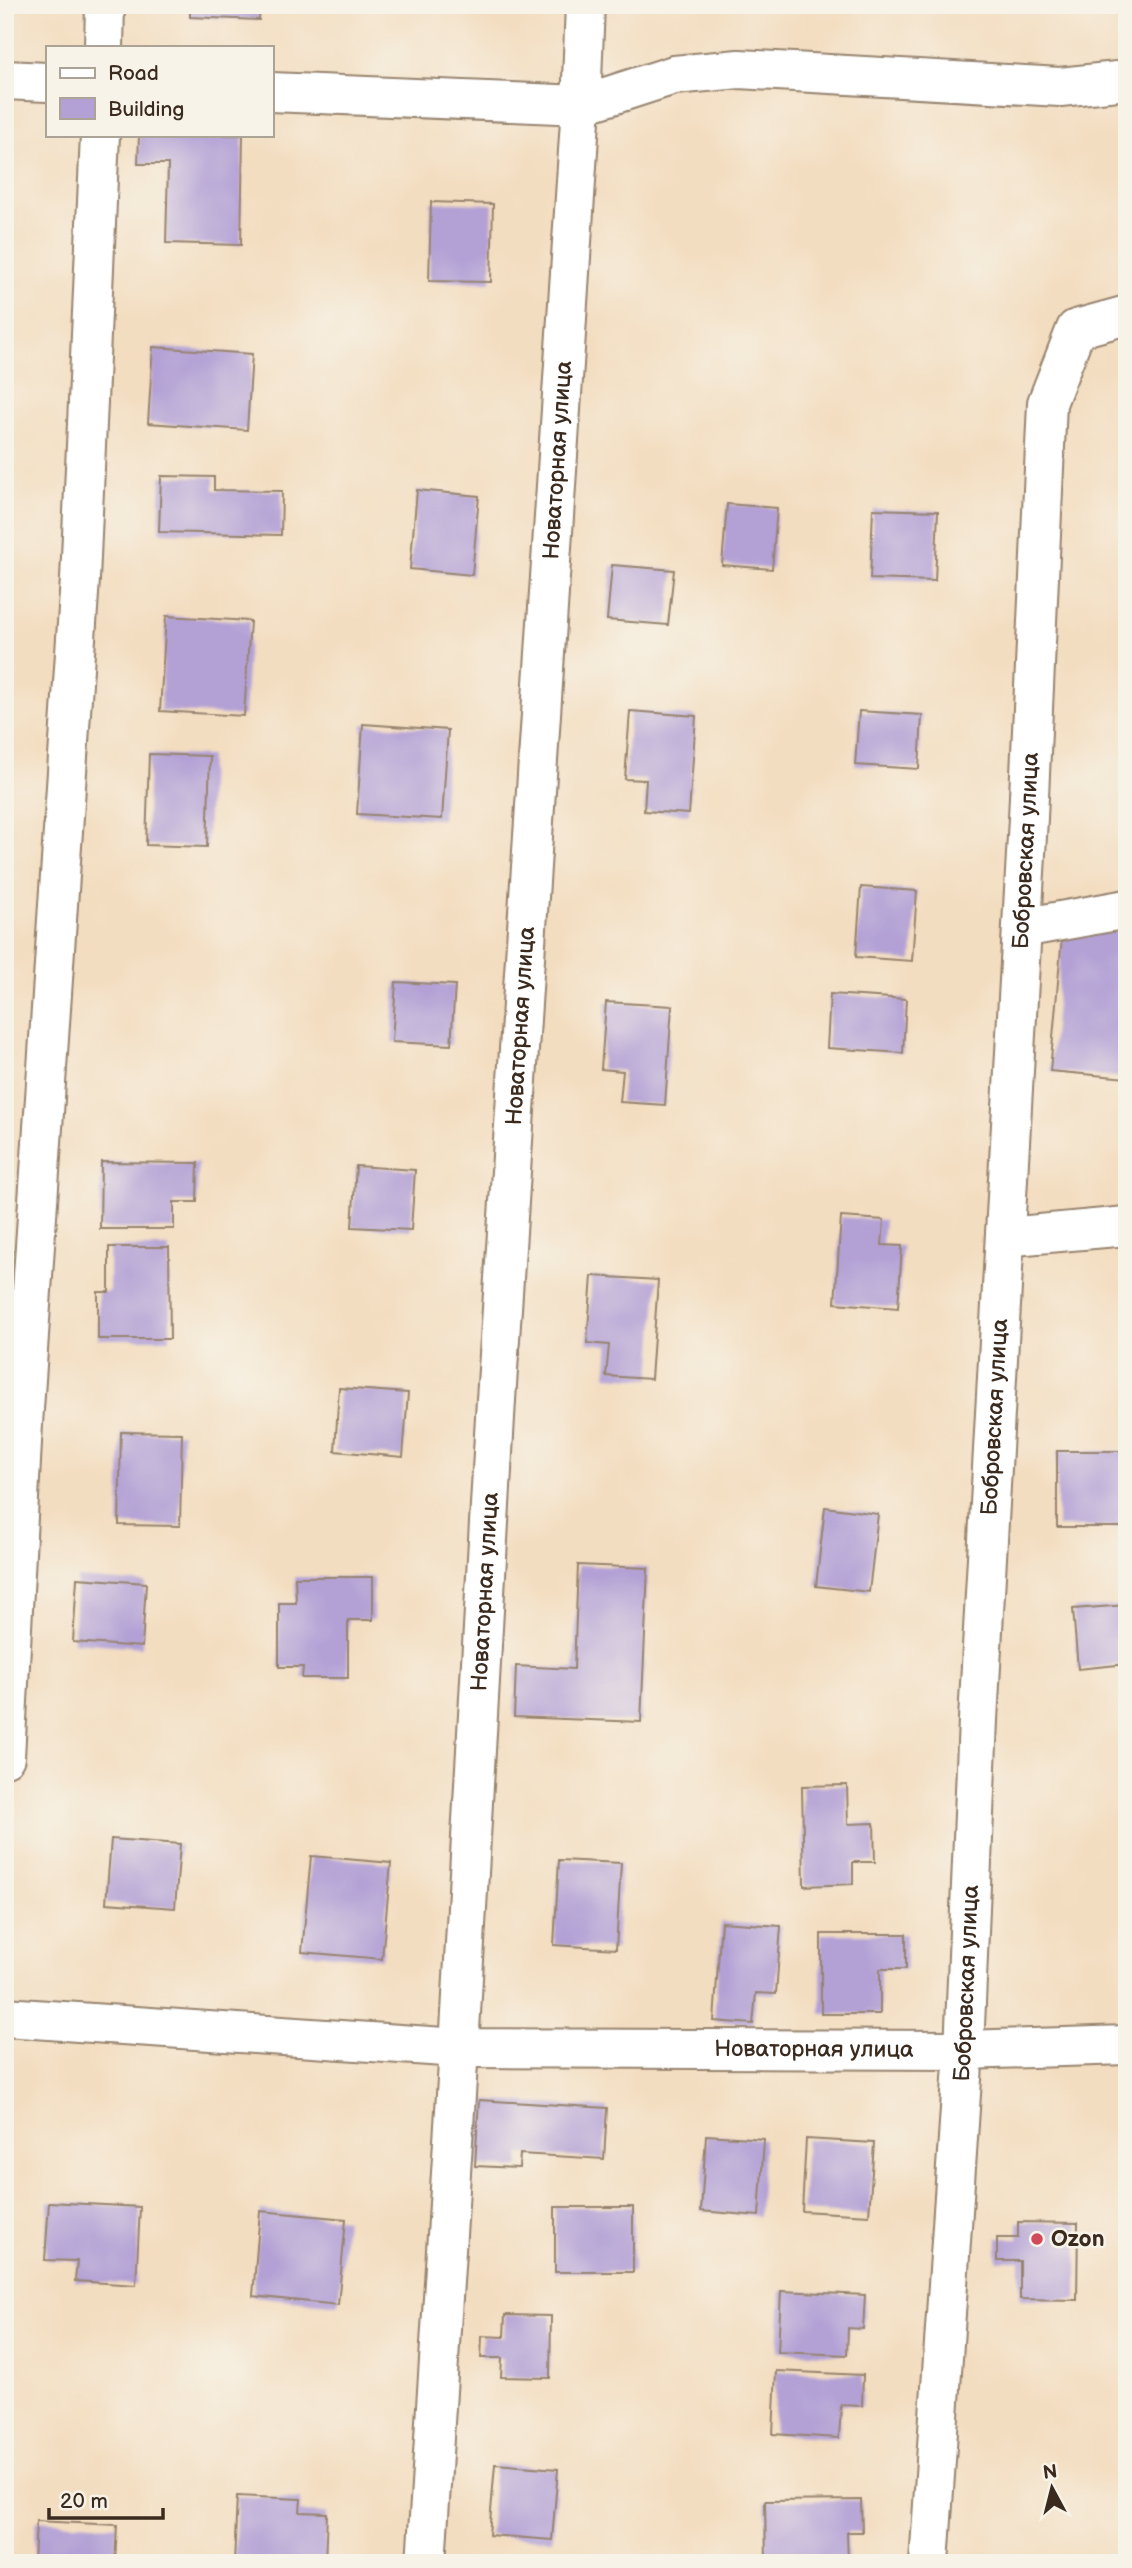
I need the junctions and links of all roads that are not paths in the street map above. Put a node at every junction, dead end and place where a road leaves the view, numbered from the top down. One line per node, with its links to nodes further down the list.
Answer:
1 (105, 5): 3 (street)
2 (585, 5): 8 (street, Новаторная улица)
3 (104, 46)
4 (5, 80): 6 (street)
5 (1127, 80): 8 (street)
6 (46, 82)
7 (273, 92): 8 (street)
8 (581, 105): 18 (street, Новаторная улица)
9 (100, 136): 15 (street)
10 (1127, 314): 12 (street, Бобровская улица)
11 (1127, 909): 12 (street)
12 (1022, 928): 14 (street, Бобровская улица)
13 (1127, 1226): 14 (street)
14 (1004, 1237): 19 (street, Бобровская улица)
15 (5, 1757)
16 (5, 2017): 18 (street, Новаторная улица)
17 (1127, 2045): 19 (street, Новаторная улица)
18 (459, 2048): 19 (street, Новаторная улица); 20 (street, Новаторная улица)
19 (964, 2050): 21 (street, Бобровская улица)
20 (426, 2563)
21 (929, 2563)

